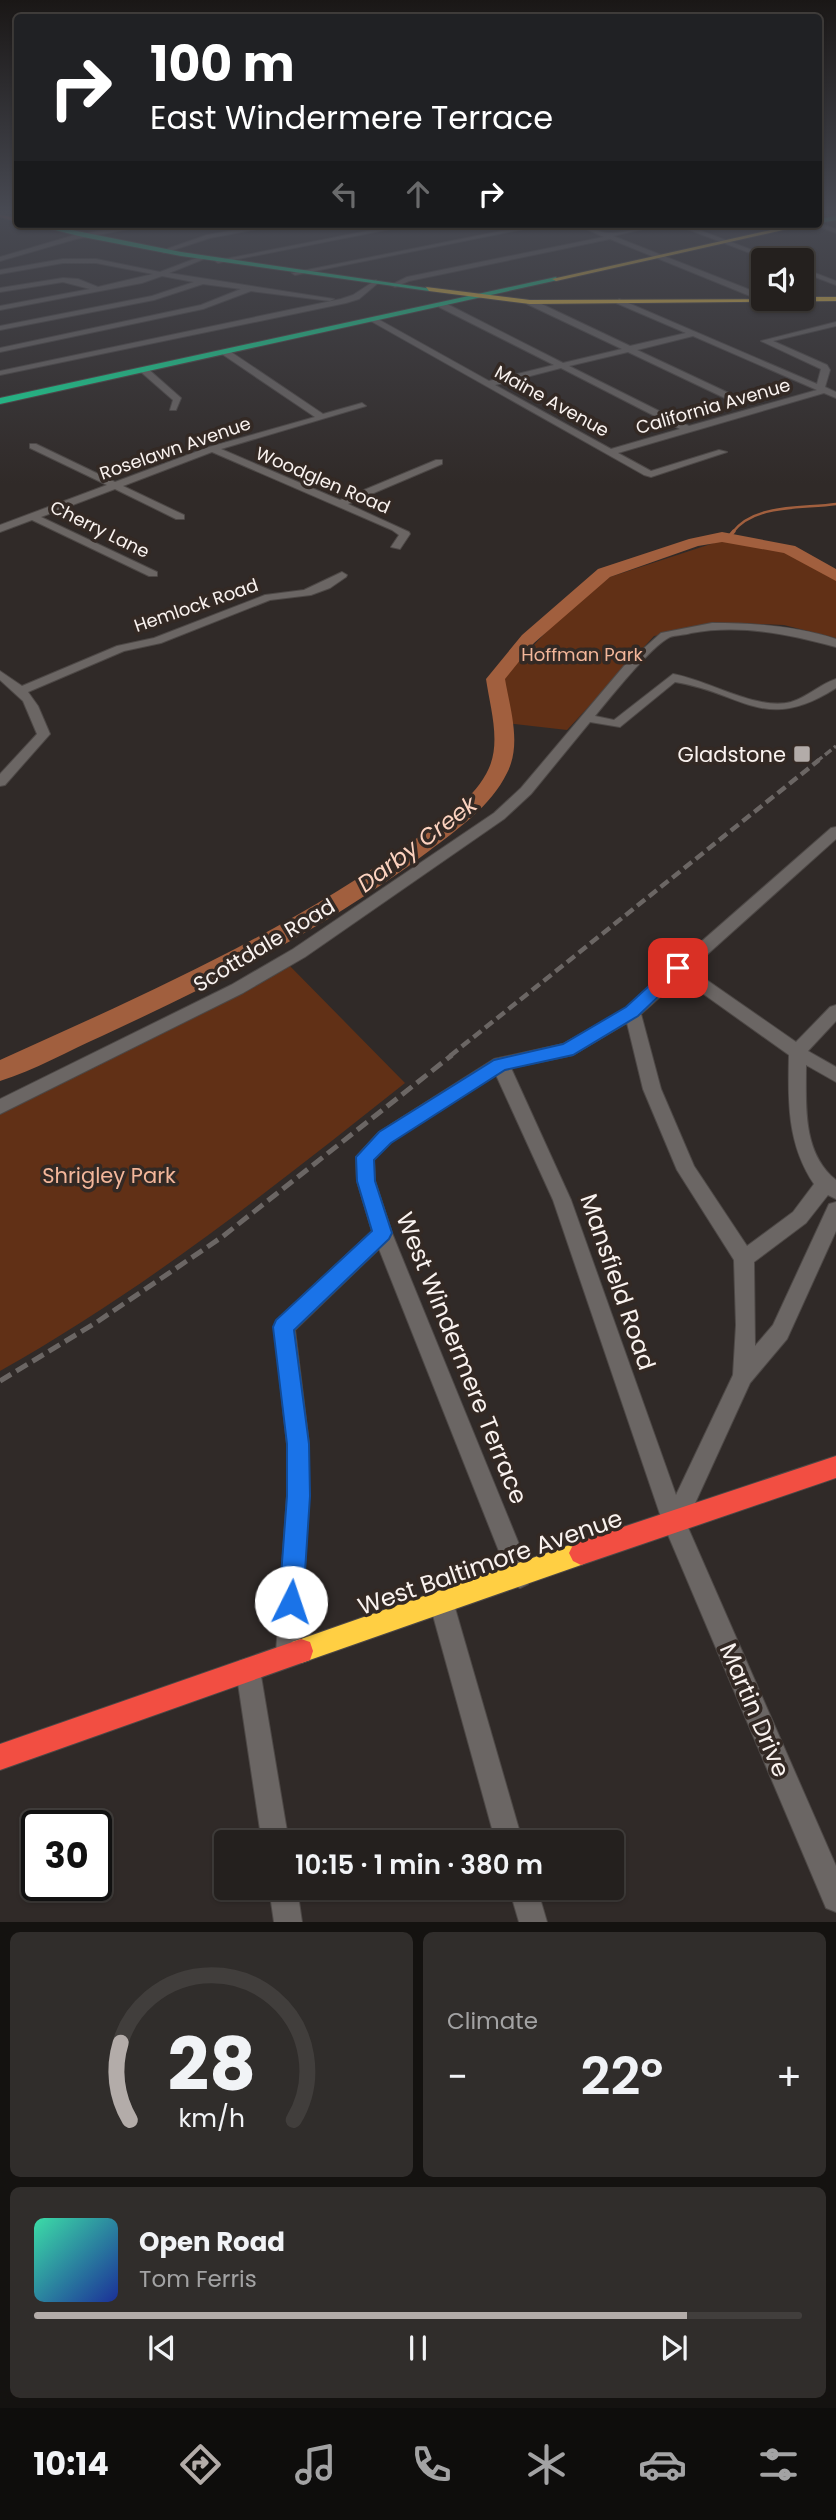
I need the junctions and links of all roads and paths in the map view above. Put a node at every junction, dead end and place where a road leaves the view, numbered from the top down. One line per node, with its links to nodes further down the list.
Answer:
1 (18, 305): 8 (street)
2 (120, 305): 11 (street)
3 (209, 305): 14 (street)
4 (325, 305): 20 (street)
5 (442, 305): 9 (main road); 18 (street)
6 (536, 305): 13 (street)
7 (625, 305): 12 (street)
8 (0, 308)
9 (373, 320): 15 (main road); 21 (street, Maine Avenue)
10 (836, 324): 17 (street)
11 (0, 328)
12 (690, 334): 13 (street); 22 (street)
13 (631, 349): 18 (street); 24 (street)
14 (0, 350)
15 (225, 352): 19 (main road); 28 (street)
16 (836, 359): 17 (street)
17 (819, 364): 22 (street)
18 (561, 366): 21 (street); 29 (street)
19 (144, 370): 25 (main road); 27 (street)
20 (0, 373)
21 (488, 384): 32 (street, Maine Avenue)
22 (822, 389): 23 (street); 29 (street, California Avenue)
23 (836, 395)
24 (732, 398)
25 (0, 401)
26 (362, 406): 28 (street, Roselawn Avenue)
27 (173, 408)
28 (321, 417): 31 (street, Roselawn Avenue)
29 (687, 429): 32 (street, California Avenue)
30 (33, 446): 35 (street)
31 (212, 450): 35 (street, Roselawn Avenue); 36 (street, Woodglen Road)
32 (610, 452): 33 (street, Maine Avenue)
33 (722, 452)
34 (439, 462): 36 (street)
35 (114, 485): 37 (street, Roselawn Avenue); 38 (street)
36 (342, 503): 40 (street, Woodglen Road)
37 (32, 516): 39 (street, Roselawn Avenue); 41 (street, Cherry Lane)
38 (180, 517)
39 (0, 529)
40 (396, 547)
41 (153, 574)
42 (342, 575): 46 (street, Hemlock Road)
43 (836, 643): 47 (street, Scottdale Road)
44 (0, 675): 46 (street)
45 (836, 683): 47 (street)
46 (23, 690): 48 (street)
47 (587, 718): 56 (street, Scottdale Road)
48 (0, 782)
49 (836, 831): 50 (street)
50 (678, 968): 52 (street); 53 (street)
51 (836, 1011): 53 (street)
52 (632, 1012): 54 (street); 60 (street)
53 (797, 1052): 55 (street); 57 (street)
54 (500, 1064): 59 (street, West Windermere Terrace); 63 (street, Mansfield Road)
55 (836, 1075)
56 (0, 1107)
57 (830, 1188): 60 (street)
58 (836, 1210): 61 (street)
59 (382, 1233): 64 (street, West Windermere Terrace); 66 (street)
60 (744, 1258): 61 (street)
61 (743, 1376): 63 (street)
62 (836, 1467): 63 (main road, West Baltimore Avenue)
63 (674, 1522): 64 (main road, West Baltimore Avenue); 71 (street, Martin Drive)
64 (520, 1576): 65 (main road, West Baltimore Avenue)
65 (441, 1601): 66 (main road, West Baltimore Avenue); 70 (street)
66 (288, 1655): 67 (main road, West Baltimore Avenue)
67 (248, 1670): 68 (main road, West Baltimore Avenue); 69 (street)
68 (0, 1757)
69 (274, 1830)
70 (506, 1830)
71 (836, 1898)
72 (285, 1900): 74 (street)
73 (527, 1900): 75 (street)
74 (288, 1922)
75 (533, 1922)

